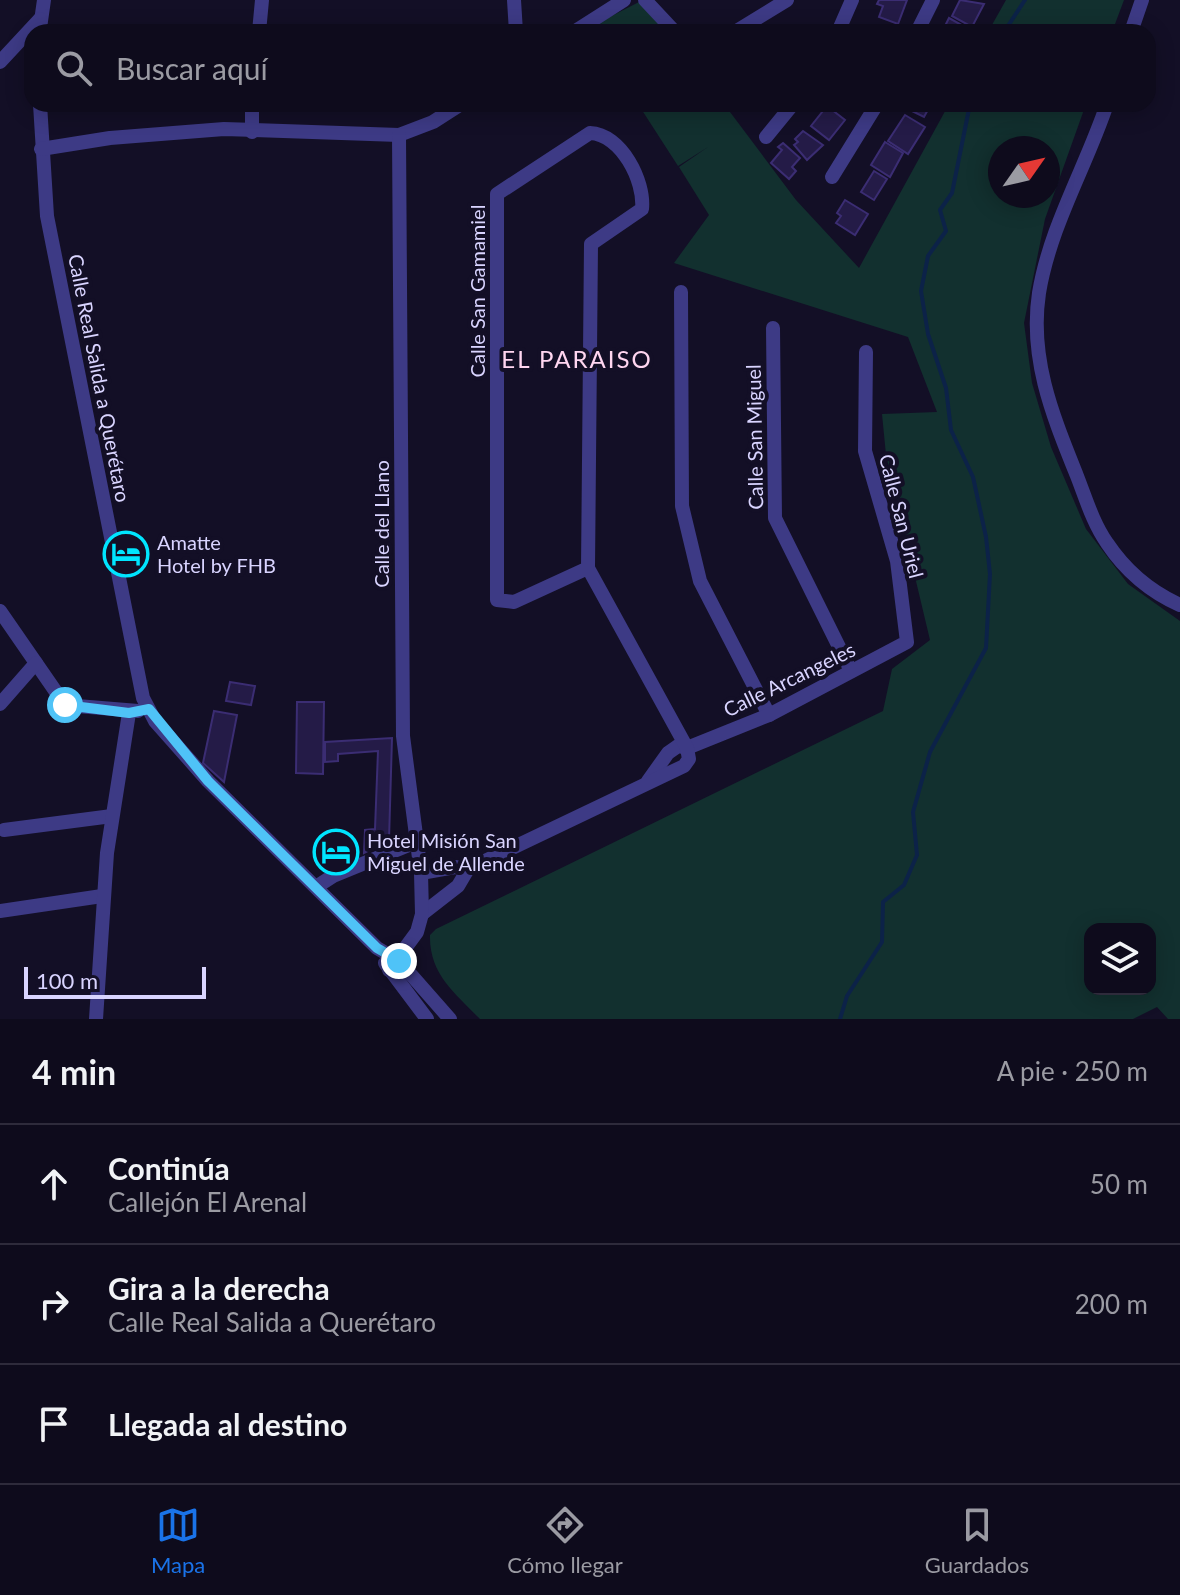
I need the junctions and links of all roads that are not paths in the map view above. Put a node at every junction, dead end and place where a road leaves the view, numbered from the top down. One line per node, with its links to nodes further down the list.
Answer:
1 (44, 0): 11 (street)
2 (262, 0): 12 (street)
3 (514, 0): 13 (street)
4 (624, 0): 14 (street)
5 (645, 0): 15 (street)
6 (787, 0): 10 (street)
7 (852, 0): 17 (street)
8 (933, 0): 18 (street)
9 (1142, 0): 19 (street)
10 (767, 5): 16 (street)
11 (40, 24)
12 (260, 24)
13 (516, 24)
14 (586, 24)
15 (668, 24)
16 (744, 24)
17 (842, 24)
18 (921, 24)
19 (1134, 24)
20 (24, 40): 21 (street)
21 (0, 62)
22 (40, 112): 31 (street, Calle Real Salida a Querétaro)
23 (252, 112): 28 (street)
24 (449, 112): 29 (street)
25 (786, 112): 30 (street)
26 (872, 112): 32 (street)
27 (1104, 112): 37 (street)
28 (252, 132): 29 (street); 31 (street)
29 (399, 135): 49 (street, Calle del Llano)
30 (766, 137)
31 (41, 149): 43 (street, Calle Real Salida a Querétaro)
32 (832, 177)
33 (681, 292): 45 (street)
34 (773, 328): 41 (street, Calle San Miguel)
35 (866, 352): 39 (street, Calle San Uriel)
36 (588, 568): 36 (street, Calle San Gamamiel); 46 (street, Calle San Gamamiel)
37 (1180, 605)
38 (0, 611): 40 (street)
39 (907, 642): 41 (street, Calle Arcangeles)
40 (36, 663): 42 (street); 44 (street)
41 (851, 671): 45 (street, Calle Arcangeles)
42 (0, 704)
43 (149, 709): 44 (street); 52 (street, Calle Real Salida a Querétaro)
44 (129, 713): 47 (street)
45 (769, 715): 46 (street, Calle Arcangeles)
46 (687, 748): 50 (street, Calle Arcangeles)
47 (112, 816): 48 (street); 53 (street)
48 (4, 830)
49 (416, 842): 51 (street, Calle del Llano); 52 (street)
50 (468, 869): 51 (street, Calle Arcangeles); 55 (street, Calle Arcangeles)
51 (421, 873): 55 (street, Calle del Llano)
52 (316, 887): 56 (street, Calle Real Salida a Querétaro)
53 (102, 896): 54 (street); 57 (street)
54 (0, 911)
55 (422, 914): 56 (street, Calle del Llano)
56 (394, 966): 58 (street, Calle Real Salida a Querétaro); 59 (street, Calle Real Salida a Querétaro)
57 (96, 1019)
58 (427, 1019)
59 (450, 1019)

